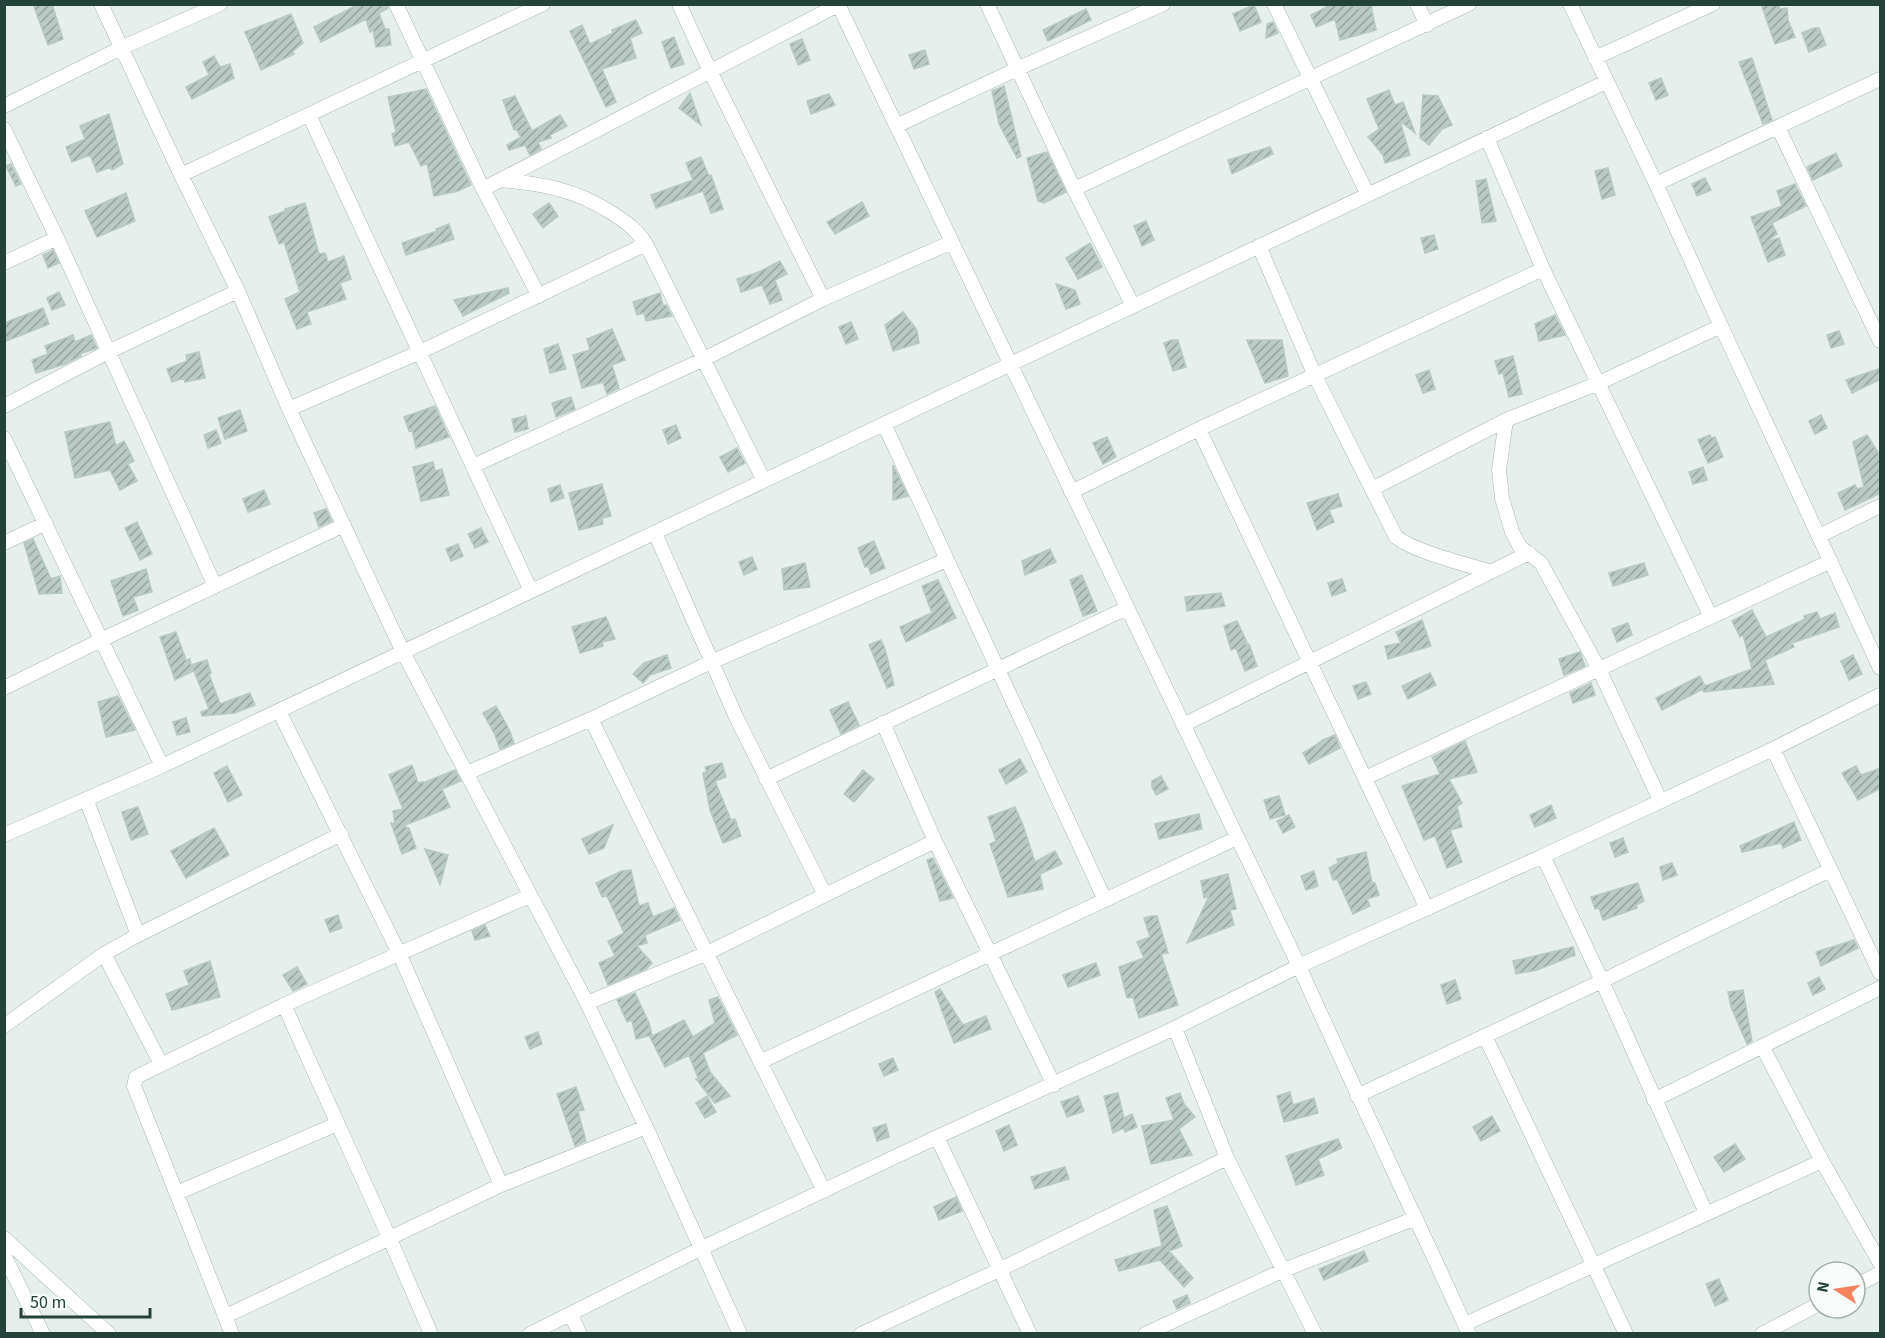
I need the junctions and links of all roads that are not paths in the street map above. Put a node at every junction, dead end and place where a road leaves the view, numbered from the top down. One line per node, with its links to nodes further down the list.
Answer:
1 (101, 4): 16 (street)
2 (220, 4): 16 (street)
3 (396, 4): 18 (street)
4 (543, 4): 18 (street)
5 (679, 4): 20 (street)
6 (987, 4): 19 (street)
7 (1163, 4): 14 (street)
8 (1274, 4): 21 (street)
9 (1417, 4): 15 (street)
10 (1469, 4): 15 (street)
11 (1570, 4): 17 (street)
12 (1713, 4): 17 (street)
13 (838, 5): 20 (street); 26 (street)
14 (1134, 10): 19 (street)
15 (1427, 25): 21 (street)
16 (121, 48): 24 (street); 30 (street)
17 (1595, 58): 23 (street)
18 (423, 61): 25 (street); 33 (street)
19 (1017, 69): 26 (street); 34 (street)
20 (710, 72): 31 (street); 44 (street)
21 (1312, 78): 34 (street); 35 (street)
22 (1881, 79): 27 (street)
23 (1606, 82): 29 (street); 32 (street)
24 (4, 105)
25 (309, 115): 30 (street); 49 (street)
26 (896, 126): 37 (street)
27 (1778, 127): 32 (street); 47 (street)
28 (4, 129): 36 (street)
29 (1488, 138): 35 (street); 41 (street)
30 (181, 175): 42 (street)
31 (500, 180): 33 (street); 38 (street)
32 (1656, 184): 46 (street)
33 (483, 189): 43 (street)
34 (1074, 189): 45 (street)
35 (1368, 195): 39 (street)
36 (57, 238): 40 (street); 48 (street)
37 (952, 242): 44 (street); 51 (street)
38 (646, 244): 43 (street); 50 (street)
39 (1259, 246): 45 (street); 52 (street)
40 (4, 263)
41 (1543, 269): 52 (street); 53 (street)
42 (238, 291): 48 (street); 55 (street)
43 (539, 296): 49 (street)
44 (823, 299): 50 (street)
45 (1133, 306): 51 (street)
46 (1720, 326): 53 (street); 68 (street)
47 (1881, 341)
48 (108, 352): 54 (street); 74 (street)
49 (420, 352): 55 (street); 60 (street)
50 (704, 359): 60 (street); 61 (street)
51 (1010, 364): 57 (street); 63 (street)
52 (1315, 376): 58 (street); 62 (street)
53 (1599, 383): 56 (street); 77 (street)
54 (4, 406)
55 (289, 409): 66 (street)
56 (1506, 420): 62 (street); 70 (street)
57 (884, 424): 61 (street); 71 (street)
58 (1199, 429): 63 (street); 82 (street)
59 (4, 438): 65 (street)
60 (473, 466): 75 (street)
61 (764, 481): 67 (street)
62 (1372, 489): 73 (street)
63 (1071, 492): 76 (street)
64 (1881, 506): 68 (street)
65 (46, 523): 69 (street); 78 (street)
66 (344, 525): 74 (street); 79 (street)
67 (655, 532): 75 (street); 81 (street)
68 (1819, 536): 72 (street)
69 (4, 543)
70 (1529, 553): 73 (street); 85 (street)
71 (946, 560): 81 (street); 84 (street)
72 (1831, 561): 77 (street); 80 (street)
73 (1491, 572): 82 (street)
74 (215, 586): 78 (street)
75 (531, 591): 79 (street)
76 (1127, 608): 84 (street); 91 (street)
77 (1711, 616): 85 (street)
78 (101, 640): 86 (street); 93 (street)
79 (403, 652): 88 (street); 94 (street)
80 (1877, 653): 83 (street)
81 (711, 662): 89 (street); 96 (street)
82 (1310, 662): 91 (street); 95 (street)
83 (1881, 668)
84 (998, 669): 90 (street); 107 (street)
85 (1599, 669): 95 (street); 98 (street)
86 (4, 688)
87 (1881, 695): 92 (street)
88 (279, 711): 93 (street); 99 (street)
89 (591, 719): 94 (street); 113 (street)
90 (883, 723): 96 (street); 102 (street)
91 (1183, 725): 101 (street)
92 (1773, 749): 98 (street); 104 (street)
93 (162, 766): 97 (street)
94 (467, 773): 106 (street)
95 (1365, 778): 108 (street)
96 (766, 779): 105 (street)
97 (86, 799): 100 (street); 109 (street)
98 (1660, 800): 103 (street)
99 (341, 834): 109 (street); 111 (street)
100 (4, 836)
101 (1237, 838): 107 (street); 114 (street)
102 (935, 840): 105 (street); 110 (street)
103 (1543, 856): 108 (street); 116 (street)
104 (1830, 870): 115 (street); 116 (street)
105 (825, 894): 113 (street)
106 (529, 896): 111 (street); 118 (street)
107 (1105, 900): 110 (street)
108 (1427, 909): 114 (street)
109 (138, 935): 112 (street)
110 (991, 952): 124 (street); 126 (street)
111 (399, 953): 119 (street); 134 (street)
112 (104, 954): 120 (street); 125 (street)
113 (705, 954): 118 (street); 124 (street)
114 (1299, 966): 121 (street); 127 (street)
115 (1881, 973)
116 (1602, 981): 122 (street); 128 (street)
117 (1881, 988): 123 (street)
118 (587, 1003): 130 (street)
119 (284, 1005): 125 (street); 129 (street)
120 (4, 1026)
121 (1175, 1028): 126 (street); 132 (street)
122 (1485, 1036): 127 (street); 144 (street)
123 (1762, 1046): 128 (street); 133 (street)
124 (760, 1062): 135 (street)
125 (161, 1064): 136 (street)
126 (1054, 1085): 131 (street)
127 (1357, 1096): 138 (street)
128 (1654, 1100): 137 (street)
129 (337, 1124): 136 (street); 139 (street)
130 (646, 1127): 134 (street); 141 (street)
131 (937, 1137): 135 (street); 145 (street)
132 (1227, 1158): 145 (street); 146 (street)
133 (1822, 1161): 137 (street); 143 (street)
134 (501, 1185): 139 (street)
135 (824, 1191): 141 (street)
136 (177, 1193): 151 (street)
137 (1706, 1213): 144 (street)
138 (1416, 1218): 146 (street); 153 (street)
139 (389, 1237): 151 (street); 157 (street)
140 (4, 1238): 155 (street)
141 (700, 1249): 150 (street); 160 (street)
142 (4, 1255): 154 (street)
143 (1881, 1263)
144 (1593, 1265): 153 (street); 165 (street)
145 (999, 1270): 152 (street); 162 (street)
146 (1284, 1270): 163 (street); 164 (street)
147 (1881, 1272): 148 (street)
148 (1867, 1280)
149 (1807, 1310): 166 (street)
150 (571, 1315): 158 (street); 159 (street)
151 (226, 1316): 156 (street)
152 (889, 1328): 161 (street)
153 (1467, 1329)
154 (43, 1334)
155 (109, 1334)
156 (232, 1334)
157 (431, 1334)
158 (530, 1334)
159 (580, 1334)
160 (740, 1334)
161 (861, 1334)
162 (1030, 1334)
163 (1145, 1334)
164 (1315, 1334)
165 (1626, 1334)
166 (1762, 1334)

